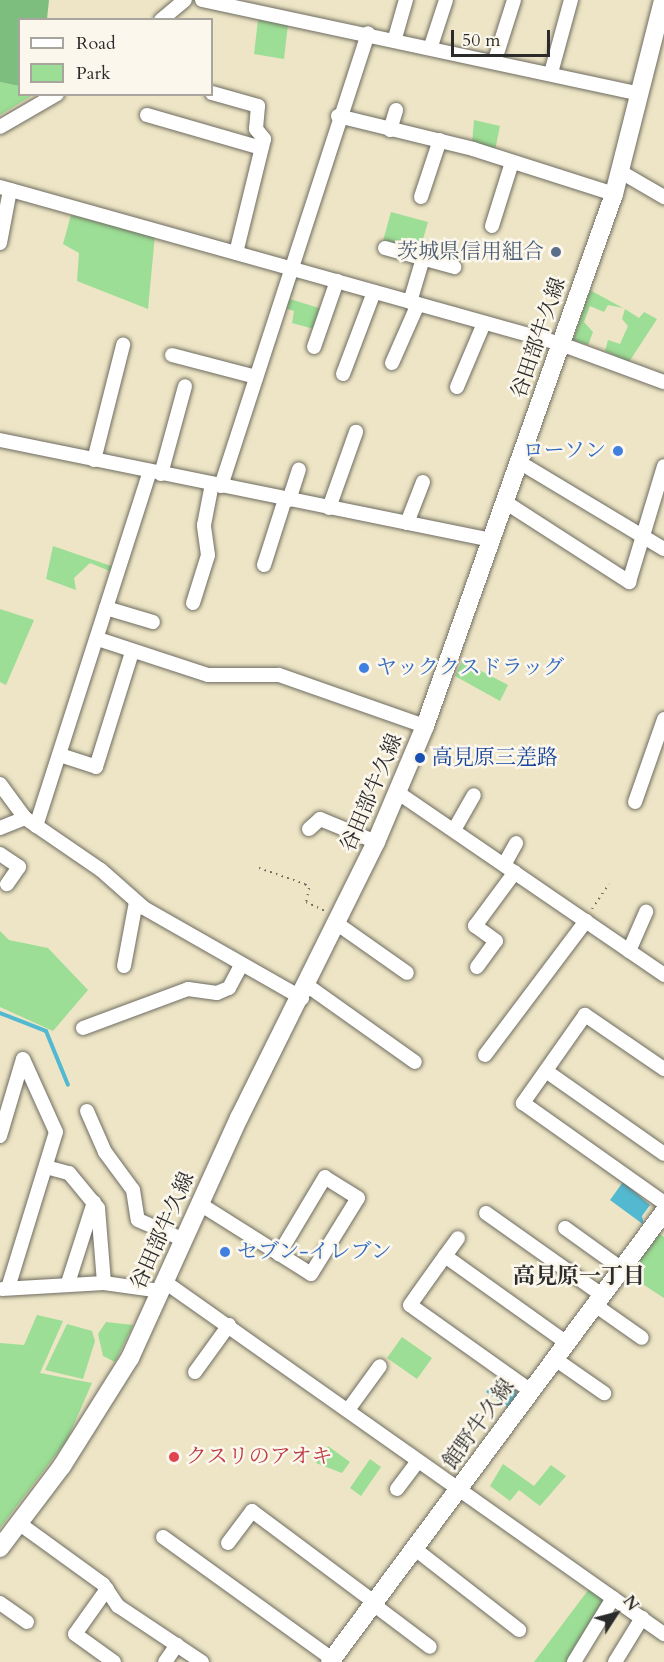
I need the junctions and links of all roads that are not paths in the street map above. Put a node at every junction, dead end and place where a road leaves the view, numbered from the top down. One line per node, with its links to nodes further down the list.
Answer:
1 (185, 0): 8 (street)
2 (202, 0): 9 (street)
3 (406, 0): 10 (street)
4 (446, 0): 11 (street)
5 (514, 0): 13 (street)
6 (571, 0): 14 (street)
7 (663, 0): 12 (main road, 谷田部牛久線)
8 (163, 18)
9 (368, 33): 10 (street); 20 (street)
10 (395, 38): 11 (street)
11 (431, 46): 13 (street)
12 (657, 54): 16 (main road, 谷田部牛久線)
13 (495, 60): 14 (street)
14 (550, 73): 16 (street)
15 (213, 93): 24 (street)
16 (640, 94): 26 (main road, 谷田部牛久線)
17 (54, 96): 21 (street)
18 (396, 110): 22 (street)
19 (147, 116): 24 (street)
20 (338, 116): 22 (street); 37 (street)
21 (0, 127)
22 (390, 130): 23 (street)
23 (440, 140): 25 (street); 30 (street)
24 (261, 148): 34 (street)
25 (512, 162): 28 (street); 31 (street)
26 (621, 172): 28 (main road, 谷田部牛久線); 29 (street)
27 (5, 188): 32 (street); 34 (street)
28 (614, 194): 42 (main road, 谷田部牛久線)
29 (664, 196)
30 (421, 197)
31 (492, 226)
32 (0, 243)
33 (385, 248): 35 (street)
34 (236, 253): 37 (street)
35 (423, 258): 36 (street); 40 (street)
36 (454, 267)
37 (289, 268): 38 (street); 48 (street)
38 (337, 281): 39 (street); 44 (street)
39 (374, 292): 40 (street); 47 (street)
40 (414, 303): 41 (street); 46 (street)
41 (484, 322): 42 (street); 51 (street)
42 (561, 344): 49 (street); 55 (main road, 谷田部牛久線)
43 (123, 345): 54 (street)
44 (314, 347)
45 (172, 355): 48 (street)
46 (392, 363)
47 (343, 374)
48 (256, 377): 60 (street)
49 (664, 382)
50 (185, 386): 58 (street)
51 (457, 387)
52 (356, 432): 63 (street)
53 (0, 440): 54 (street)
54 (94, 460): 58 (street)
55 (519, 462): 62 (main road, 谷田部牛久線); 65 (street)
56 (664, 466): 65 (street)
57 (299, 470): 61 (street)
58 (155, 472): 60 (street); 70 (street)
59 (423, 482): 64 (street)
60 (217, 485): 61 (street); 69 (street)
61 (287, 499): 63 (street); 68 (street)
62 (505, 502): 65 (street); 66 (main road, 谷田部牛久線)
63 (329, 508): 64 (street)
64 (407, 523): 66 (street)
65 (643, 537): 67 (street)
66 (492, 540): 75 (main road, 谷田部牛久線)
67 (664, 549)
68 (264, 565)
69 (193, 603)
70 (106, 608): 71 (street); 72 (street)
71 (153, 622)
72 (98, 639): 73 (street); 76 (street)
73 (132, 651): 75 (street); 76 (street)
74 (664, 719): 80 (street)
75 (425, 726): 78 (main road, 谷田部牛久線)
76 (60, 755): 81 (street)
77 (0, 784): 81 (street)
78 (397, 792): 84 (street); 85 (main road, 谷田部牛久線)
79 (474, 795): 84 (street)
80 (635, 802)
81 (30, 822): 82 (street); 90 (street)
82 (0, 828)
83 (309, 829): 85 (street)
84 (454, 830): 88 (street)
85 (376, 842): 93 (main road, 谷田部牛久線)
86 (516, 843): 88 (street)
87 (0, 854): 89 (street)
88 (509, 868): 92 (street); 97 (street)
89 (7, 884)
90 (136, 902): 95 (street); 96 (street)
91 (646, 912): 94 (street)
92 (585, 920): 94 (street); 102 (street)
93 (340, 922): 98 (street); 100 (main road, 谷田部牛久線)
94 (629, 951): 99 (street)
95 (242, 964): 100 (street); 101 (street)
96 (123, 966)
97 (477, 967)
98 (407, 973)
99 (664, 975)
100 (305, 992): 103 (street); 112 (main road, 谷田部牛久線)
101 (82, 1028)
102 (485, 1055)
103 (415, 1062)
104 (664, 1069): 105 (street)
105 (546, 1071): 108 (street); 111 (street)
106 (87, 1111): 117 (street)
107 (0, 1136): 109 (street)
108 (664, 1154)
109 (46, 1167): 110 (street); 124 (street)
110 (93, 1202): 121 (street); 122 (street)
111 (664, 1203)
112 (200, 1204): 117 (main road, 谷田部牛久線); 118 (street)
113 (664, 1212): 120 (main road, 館野牛久線)
114 (486, 1213): 125 (street)
115 (565, 1228): 120 (street)
116 (458, 1238): 119 (street)
117 (184, 1240): 123 (main road, 谷田部牛久線)
118 (279, 1254): 118 (street)
119 (445, 1256): 128 (street); 132 (street)
120 (622, 1269): 125 (main road, 館野牛久線)
121 (68, 1283): 122 (street); 124 (street)
122 (104, 1283): 123 (street)
123 (163, 1286): 126 (street); 138 (main road, 谷田部牛久線)
124 (4, 1289)
125 (599, 1300): 127 (street); 128 (main road, 館野牛久線)
126 (229, 1325): 131 (street); 134 (street)
127 (642, 1338)
128 (567, 1343): 129 (main road, 館野牛久線)
129 (555, 1359): 132 (main road, 館野牛久線); 133 (street)
130 (380, 1366): 134 (street)
131 (195, 1372)
132 (531, 1391): 137 (main road, 館野牛久線)
133 (604, 1393)
134 (348, 1410): 135 (street)
135 (418, 1461): 136 (street); 137 (street)
136 (397, 1489)
137 (459, 1490): 142 (main road, 館野牛久線); 144 (street)
138 (20, 1524): 141 (main road, 谷田部牛久線); 143 (street)
139 (163, 1537): 153 (street)
140 (228, 1543): 146 (street)
141 (0, 1548)
142 (415, 1548): 146 (main road, 館野牛久線); 149 (street)
143 (106, 1589): 151 (street); 154 (street)
144 (613, 1598): 147 (street); 157 (street)
145 (0, 1603): 148 (street)
146 (374, 1603): 152 (street); 153 (main road, 館野牛久線)
147 (642, 1618): 150 (street); 158 (street)
148 (27, 1622)
149 (519, 1630)
150 (664, 1634)
151 (177, 1645): 155 (street); 156 (street)
152 (430, 1647)
153 (331, 1660)
154 (114, 1662)
155 (165, 1662)
156 (202, 1662)
157 (574, 1662)
158 (615, 1662)

